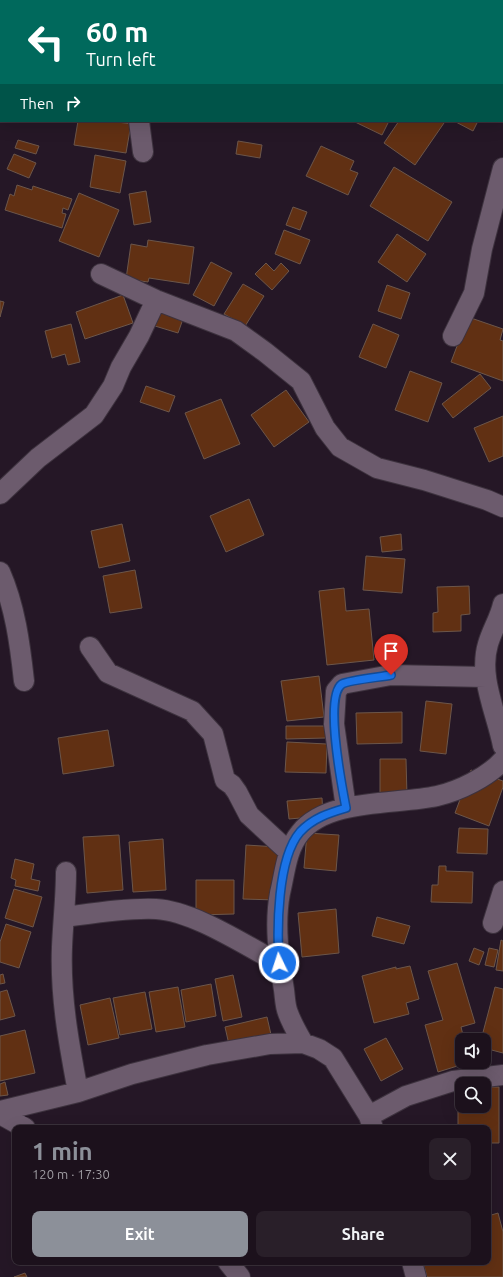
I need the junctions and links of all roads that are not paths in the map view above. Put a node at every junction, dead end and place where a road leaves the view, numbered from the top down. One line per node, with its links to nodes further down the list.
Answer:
1 (139, 122): 2 (street)
2 (143, 152)
3 (503, 168): 6 (street)
4 (101, 274): 5 (street)
5 (156, 300): 7 (street); 8 (street)
6 (453, 336)
7 (0, 494)
8 (503, 508)
9 (0, 572): 13 (street)
10 (503, 604): 12 (street)
11 (90, 647): 17 (street)
12 (485, 678): 14 (street); 16 (street)
13 (24, 681)
14 (503, 746)
15 (503, 760): 16 (street)
16 (346, 808): 17 (street)
17 (289, 852): 22 (street)
18 (66, 872): 20 (street)
19 (503, 891): 21 (street)
20 (65, 917): 22 (street); 25 (street)
21 (493, 923)
22 (279, 963): 23 (street)
23 (303, 1044): 25 (street); 28 (street)
24 (503, 1075): 28 (street)
25 (78, 1092): 26 (street)
26 (0, 1111)
27 (0, 1114): 29 (street)
28 (371, 1122)
29 (20, 1125)
30 (230, 1265): 32 (street)
31 (413, 1265): 33 (street)
32 (240, 1277)
33 (416, 1277)

